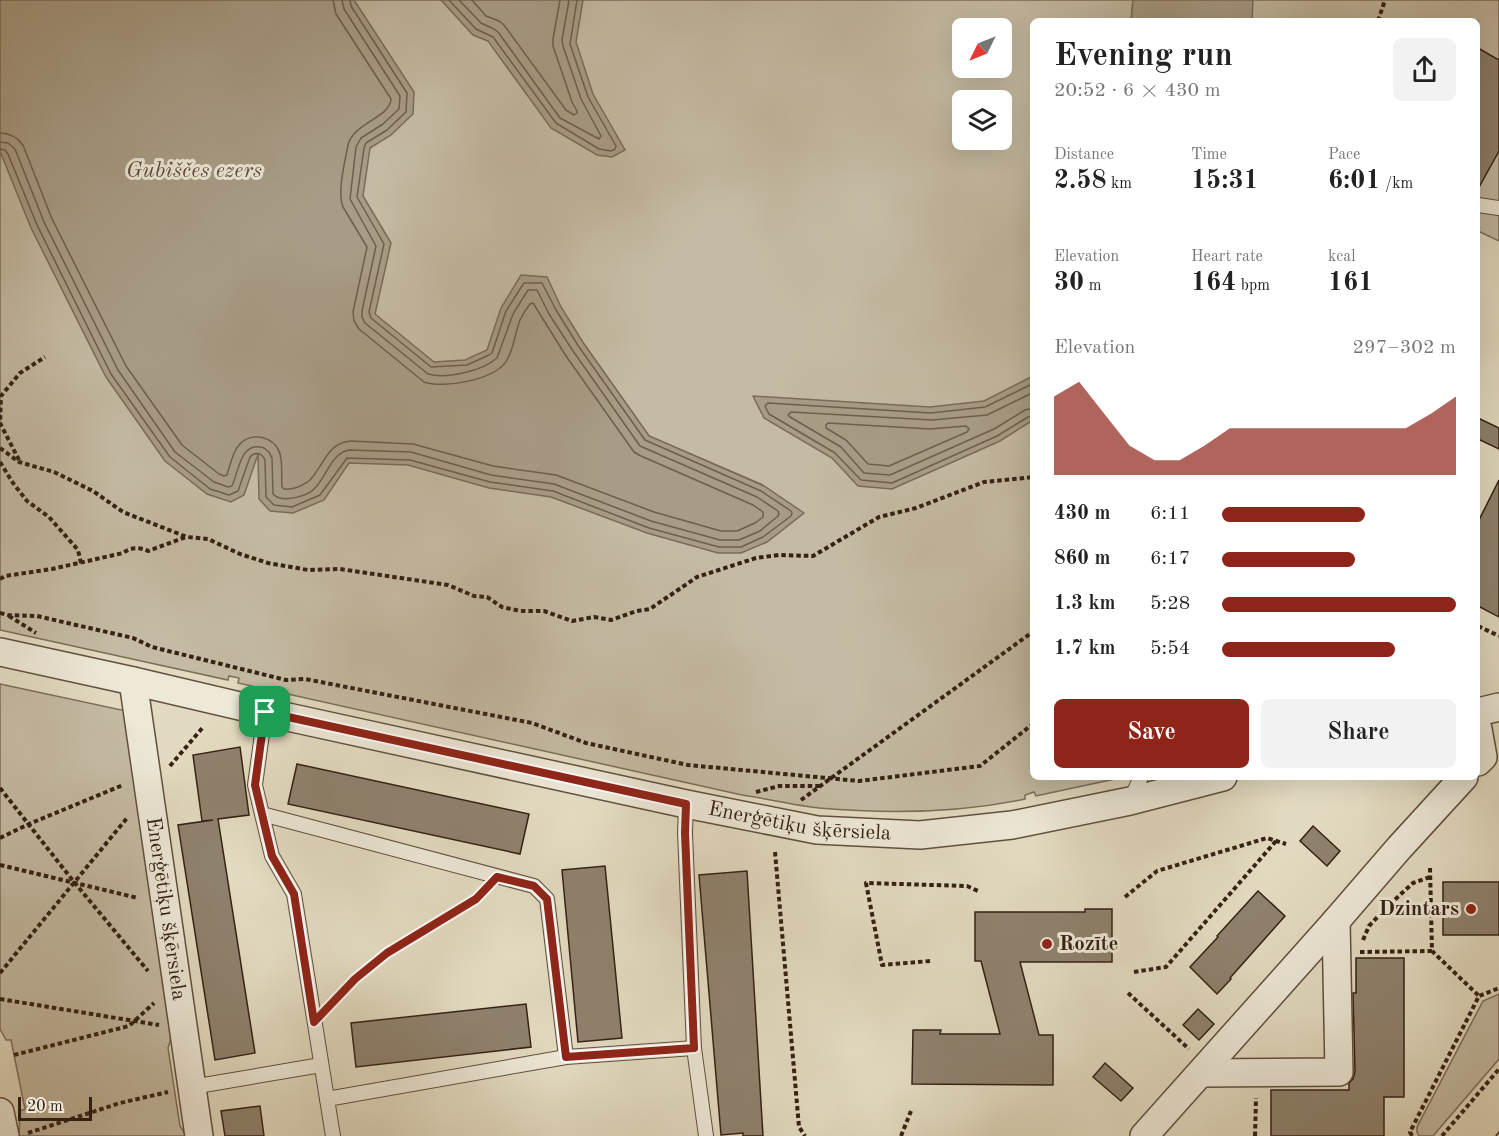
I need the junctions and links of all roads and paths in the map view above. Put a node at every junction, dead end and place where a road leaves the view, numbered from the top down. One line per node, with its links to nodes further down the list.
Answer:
1 (1385, 0): 2 (path)
2 (1379, 18)
3 (1480, 204): 4 (lane)
4 (1499, 208)
5 (45, 357): 6 (path)
6 (0, 394): 9 (path)
7 (0, 448): 9 (path)
8 (0, 462): 12 (path)
9 (20, 462): 11 (path)
10 (1030, 477): 11 (path)
11 (187, 537): 12 (path)
12 (81, 563): 13 (path)
13 (0, 579)
14 (0, 613): 27 (path)
15 (1480, 627): 17 (path)
16 (1030, 635): 27 (path)
17 (1499, 636)
18 (0, 652): 19 (street, Enerģētiķu šķērsiela)
19 (133, 681): 21 (street, Enerģētiķu šķērsiela); 30 (street, Enerģētiķu šķērsiela)
20 (1499, 707): 22 (street)
21 (265, 712): 33 (street, Enerģētiķu šķērsiela); 34 (lane)
22 (1480, 712)
23 (204, 726): 30 (path)
24 (1030, 726): 27 (path)
25 (1480, 740): 26 (street)
26 (1480, 760)
27 (830, 779): 35 (path)
28 (1201, 780): 32 (street, Enerģētiķu šķērsiela)
29 (1461, 780): 49 (street)
30 (148, 784): 36 (path); 45 (path); 48 (street, Enerģētiķu šķērsiela)
31 (0, 788): 36 (path)
32 (1135, 789): 35 (street, Enerģētiķu šķērsiela)
33 (686, 804): 35 (street, Enerģētiķu šķērsiela); 62 (lane)
34 (262, 814): 43 (lane); 60 (lane)
35 (767, 820)
36 (29, 824): 37 (path); 45 (path)
37 (0, 838)
38 (1276, 841): 39 (path); 47 (path); 52 (path)
39 (1286, 844)
40 (775, 852): 78 (path)
41 (0, 865): 45 (path)
42 (1430, 868): 44 (path)
43 (497, 877): 60 (path); 64 (lane)
44 (1430, 877): 50 (path); 50 (path)
45 (74, 882): 48 (path); 53 (path); 54 (path)
46 (978, 891): 51 (path)
47 (1125, 897)
48 (165, 905): 54 (street, Enerģētiķu šķērsiela)
49 (1336, 921): 65 (street); 68 (street)
50 (1432, 951): 57 (path)
51 (930, 961)
52 (1134, 972)
53 (0, 973)
54 (171, 988): 59 (path); 61 (street, Enerģētiķu šķērsiela)
55 (1499, 988): 57 (path)
56 (1128, 993): 65 (path)
57 (1479, 996): 82 (path)
58 (0, 999): 59 (path)
59 (134, 1021): 61 (path); 63 (path)
60 (314, 1022): 66 (lane)
61 (183, 1030): 69 (street, Enerģētiķu šķērsiela)
62 (694, 1048): 64 (lane); 77 (lane)
63 (14, 1055)
64 (566, 1057): 70 (lane)
65 (1197, 1063): 68 (street); 80 (street)
66 (321, 1065): 69 (lane); 70 (lane)
67 (1499, 1069): 83 (path)
68 (1256, 1072): 81 (path)
69 (192, 1087): 74 (path); 75 (street, Enerģētiķu šķērsiela)
70 (327, 1099): 76 (lane)
71 (911, 1111): 79 (path)
72 (0, 1112): 73 (street)
73 (5, 1136)
74 (19, 1136)
75 (199, 1136)
76 (333, 1136)
77 (706, 1136)
78 (805, 1136)
79 (901, 1136)
80 (1144, 1136)
81 (1255, 1136)
82 (1412, 1136)
83 (1442, 1136)

